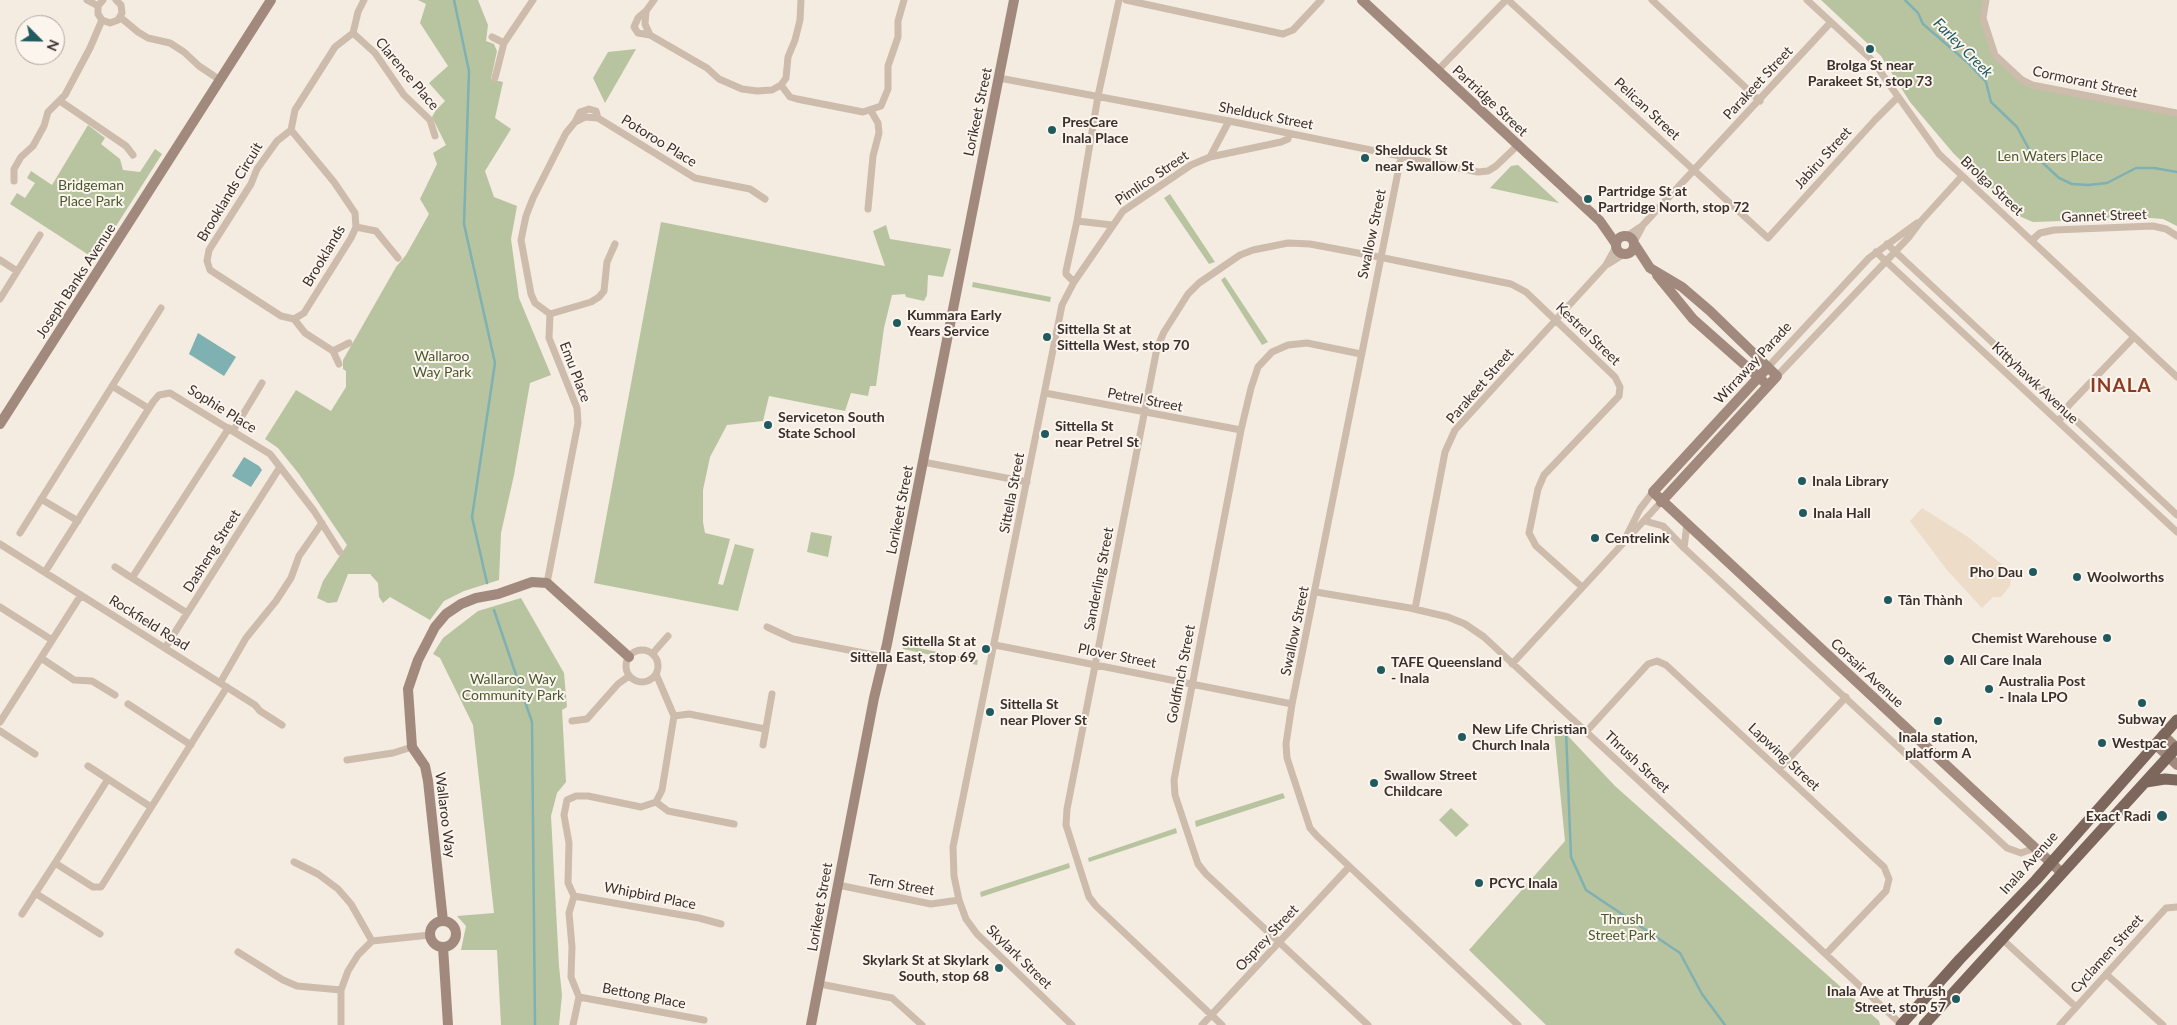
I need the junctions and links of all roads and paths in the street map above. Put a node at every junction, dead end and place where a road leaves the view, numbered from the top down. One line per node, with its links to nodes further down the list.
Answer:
1 (87, 0): 18 (street)
2 (116, 0): 20 (street)
3 (271, 0): 30 (street, Joseph Banks Avenue)
4 (364, 0): 23 (street)
5 (533, 0): 26 (street)
6 (654, 0): 19 (street)
7 (802, 0): 31 (street)
8 (904, 0): 36 (street)
9 (1014, 0): 29 (street, Lorikeet Street)
10 (1119, 0): 32 (street)
11 (1126, 0): 12 (street)
12 (1320, 0)
13 (1362, 0): 27 (street, Partridge Street)
14 (1507, 0): 27 (street); 46 (street, Pelican Street)
15 (1652, 0): 35 (street)
16 (1807, 0): 22 (street, Brolga Street)
17 (1986, 0): 37 (street, Cormorant Street)
18 (100, 3): 21 (street)
19 (646, 12): 24 (street); 24 (street)
20 (120, 17): 21 (street); 30 (street)
21 (102, 20): 34 (street)
22 (1831, 22): 33 (street, Brolga Street); 35 (street, Parakeet Street)
23 (353, 33): 39 (street); 41 (street, Clarence Place)
24 (650, 35): 31 (street)
25 (492, 37): 26 (street)
26 (504, 43): 28 (street)
27 (1438, 70): 42 (street, Partridge Street)
28 (495, 78)
29 (999, 78): 32 (street, Shelduck Street); 98 (street, Lorikeet Street)
30 (220, 80): 95 (street, Joseph Banks Avenue)
31 (781, 86): 36 (street)
32 (1098, 96): 38 (street, Shelduck Street); 51 (street)
33 (1898, 98): 47 (street, Brolga Street); 58 (street, Jabiru Street)
34 (60, 101): 43 (street); 48 (street)
35 (1760, 101): 46 (street, Parakeet Street)
36 (871, 111): 50 (street)
37 (2177, 113)
38 (1229, 121): 40 (street, Shelduck Street); 44 (street, Pimlico Street)
39 (291, 130): 55 (street, Brooklands); 76 (street, Brooklands Circuit)
40 (1289, 134): 44 (street, Pimlico Street); 45 (street, Shelduck Street)
41 (435, 136)
42 (1518, 145): 45 (street, Shelduck Street); 53 (street, Partridge Street)
43 (133, 155)
44 (1210, 156): 54 (street, Pimlico Street)
45 (1400, 157): 66 (street, Swallow Street)
46 (1695, 170): 58 (street, Pelican Street); 59 (street, Parakeet Street)
47 (1962, 176): 52 (street, Wirraway Parade); 60 (street, Brolga Street)
48 (14, 180)
49 (765, 199): 75 (street, Potoroo Place)
50 (868, 209)
51 (1077, 221): 54 (street, Pimlico Street); 72 (street)
52 (1921, 221): 62 (street, Wirraway Parade); 65 (street, Wirraway Parade)
53 (1600, 222): 59 (street, Partridge Street); 63 (street, Partridge Street)
54 (1112, 225): 72 (street, Pimlico Street)
55 (356, 227): 67 (street); 76 (street, Brooklands)
56 (40, 236): 71 (street)
57 (2177, 236): 60 (street, Gannet Street)
58 (1768, 238)
59 (1630, 240): 63 (street); 63 (street); 70 (street, Partridge Street)
60 (2032, 240): 78 (street, Brolga Street)
61 (615, 244): 75 (street)
62 (1887, 244): 64 (street, Wirraway Parade); 65 (street, Kittyhawk Avenue)
63 (1621, 250): 70 (street, Partridge Street); 77 (street, Parakeet Street)
64 (1876, 252): 69 (street, Kittyhawk Avenue); 83 (street, Wirraway Parade)
65 (1895, 252): 69 (street, Wirraway Parade); 92 (street, Kittyhawk Avenue)
66 (1379, 257): 77 (street, Kestrel Street); 81 (street, Swallow Street); 93 (street, Sanderling Street)
67 (398, 258)
68 (0, 260): 71 (street)
69 (1885, 261): 84 (street, Wirraway Parade); 94 (street, Kittyhawk Avenue)
70 (1651, 268): 83 (street, Partridge Street); 85 (street, Partridge Street)
71 (17, 271): 73 (street)
72 (1074, 282): 90 (street, Sittella Street)
73 (0, 299)
74 (161, 308): 88 (street)
75 (550, 314): 118 (street, Emu Place)
76 (294, 319): 80 (street)
77 (1556, 319): 119 (street, Kestrel Street); 123 (street, Parakeet Street)
78 (2134, 337): 86 (street, Brolga Street); 92 (street)
79 (348, 343): 80 (street)
80 (334, 350): 82 (street)
81 (1361, 354): 97 (street, Goldfinch Street); 120 (street, Swallow Street)
82 (339, 364)
83 (1768, 367): 84 (street, Partridge Street); 85 (street, Wirraway Parade)
84 (1777, 376): 89 (street, Wirraway Parade)
85 (1758, 377): 89 (street, Partridge Street); 101 (street, Wirraway Parade)
86 (2177, 377)
87 (262, 383): 96 (street)
88 (112, 386): 91 (street); 102 (street)
89 (1768, 386): 103 (street, Wirraway Parade)
90 (1045, 393): 93 (street, Petrel Street); 100 (street, Sittella Street)
91 (148, 408): 96 (street, Sophie Place); 105 (street, Sophie Place)
92 (2066, 410): 94 (street); 104 (street, Kittyhawk Avenue)
93 (1144, 413): 97 (street, Petrel Street); 135 (street, Sanderling Street)
94 (2058, 422): 109 (street, Kittyhawk Avenue)
95 (0, 424)
96 (231, 429): 99 (street, Sophie Place); 117 (street)
97 (1241, 430): 139 (street, Goldfinch Street)
98 (923, 462): 100 (street); 132 (street, Lorikeet Street)
99 (280, 467): 107 (street, Sophie Place); 124 (street, Dasheng Street)
100 (1027, 482): 128 (street, Sittella Street)
101 (1653, 492): 103 (street, Corsair Avenue); 111 (street, Wirraway Parade)
102 (41, 499): 105 (street); 110 (street)
103 (1661, 502): 106 (street, Wirraway Parade); 108 (street, Corsair Avenue)
104 (2177, 514)
105 (78, 521): 116 (street, Sophie Place)
106 (1645, 521): 111 (street, Wirraway Parade); 113 (street)
107 (322, 523): 114 (street, Sophie Place); 138 (street)
108 (1687, 524): 113 (street); 170 (street, Corsair Avenue)
109 (2177, 532)
110 (20, 533)
111 (1624, 541): 119 (street, Wirraway Parade)
112 (0, 544): 116 (street, Rockfield Road)
113 (1684, 548): 143 (street)
114 (340, 552)
115 (115, 567): 117 (street)
116 (45, 572): 121 (street, Rockfield Road)
117 (132, 578): 124 (street)
118 (547, 583): 131 (street); 158 (street, Wallaroo Way)
119 (1582, 587): 134 (street, Wirraway Parade)
120 (1316, 592): 123 (street, Thrush Street); 145 (street, Swallow Street)
121 (81, 595): 127 (street); 129 (street, Rockfield Road)
122 (0, 607): 127 (street)
123 (1415, 609): 134 (street, Thrush Street)
124 (187, 613): 129 (street, Dasheng Street)
125 (767, 627): 132 (street)
126 (668, 636): 130 (street)
127 (52, 640): 133 (street)
128 (995, 645): 135 (street, Plover Street); 179 (street, Sittella Street)
129 (165, 648): 138 (street, Rockfield Road)
130 (653, 653): 131 (street); 136 (street)
131 (629, 657): 137 (street)
132 (884, 657): 176 (street, Lorikeet Street)
133 (41, 658): 142 (street); 146 (street)
134 (1512, 664): 154 (street, Thrush Street)
135 (1096, 665): 139 (street, Plover Street); 197 (street, Sanderling Street)
136 (656, 674): 137 (street); 147 (street)
137 (630, 676): 149 (street)
138 (220, 683): 140 (street, Rockfield Road)
139 (1192, 683): 145 (street, Plover Street); 188 (street, Goldfinch Street)
140 (227, 687): 151 (street, Rockfield Road); 156 (street)
141 (772, 694): 152 (street)
142 (115, 695)
143 (1846, 697): 163 (street); 170 (street)
144 (128, 704): 156 (street)
145 (1292, 704): 174 (street, Swallow Street)
146 (3, 710): 150 (street)
147 (674, 716): 152 (street); 167 (street)
148 (2177, 720): 155 (main road, Inala Avenue)
149 (572, 721)
150 (0, 722)
151 (282, 725)
152 (765, 729): 157 (street)
153 (0, 732): 160 (street)
154 (1586, 732): 163 (street, Lapwing Street); 191 (street, Thrush Street)
155 (2159, 739): 159 (street); 172 (main road, Inala Avenue)
156 (191, 745): 168 (street)
157 (763, 745)
158 (412, 747): 161 (street); 182 (street, Wallaroo Way)
159 (2175, 753): 166 (main road)
160 (35, 754)
161 (347, 760)
162 (88, 766): 164 (street)
163 (1779, 770): 191 (street, Lapwing Street)
164 (108, 779): 168 (street); 173 (street)
165 (2177, 780): 166 (main road)
166 (2146, 782): 175 (main road)
167 (656, 802): 169 (street); 178 (street)
168 (151, 807): 173 (street)
169 (734, 824)
170 (2035, 848): 172 (street, Corsair Avenue)
171 (294, 862): 187 (street)
172 (2050, 862): 175 (street, Corsair Avenue); 209 (main road, Inala Avenue)
173 (55, 863): 177 (street)
174 (1349, 867): 188 (street, Osprey Street); 208 (street, Swallow Street)
175 (2062, 873): 186 (main road)
176 (838, 886): 179 (street, Tern Street); 193 (street, Lorikeet Street)
177 (36, 893): 181 (street); 184 (street)
178 (574, 896): 183 (street, Whipbird Place); 195 (street)
179 (959, 900): 204 (street, Skylark Street)
180 (2177, 906): 192 (street, Cyclamen Street)
181 (22, 914)
182 (443, 921): 185 (street); 189 (street)
183 (722, 924)
184 (100, 934)
185 (430, 935): 187 (street); 189 (street)
186 (2002, 939): 196 (street); 210 (main road)
187 (372, 941): 194 (street)
188 (1280, 943): 197 (street, Osprey Street); 207 (street, Goldfinch Street)
189 (443, 947): 200 (street)
190 (238, 952): 194 (street)
191 (1826, 954): 209 (street, Thrush Street)
192 (2106, 974): 196 (street, Cyclamen Street); 212 (street)
193 (820, 984): 202 (street, Lorikeet Street); 203 (street)
194 (340, 990): 199 (street)
195 (579, 997): 198 (street, Bettong Place); 201 (street)
196 (2076, 1007): 211 (street, Cyclamen Street)
197 (1211, 1015): 205 (street, Osprey Street); 206 (street, Sanderling Street)
198 (704, 1020)
199 (341, 1025)
200 (448, 1025)
201 (573, 1025)
202 (811, 1025)
203 (922, 1025)
204 (1072, 1025)
205 (1202, 1025)
206 (1222, 1025)
207 (1368, 1025)
208 (1518, 1025)
209 (1902, 1025)
210 (1924, 1025)
211 (2060, 1025)
212 (2163, 1025)

